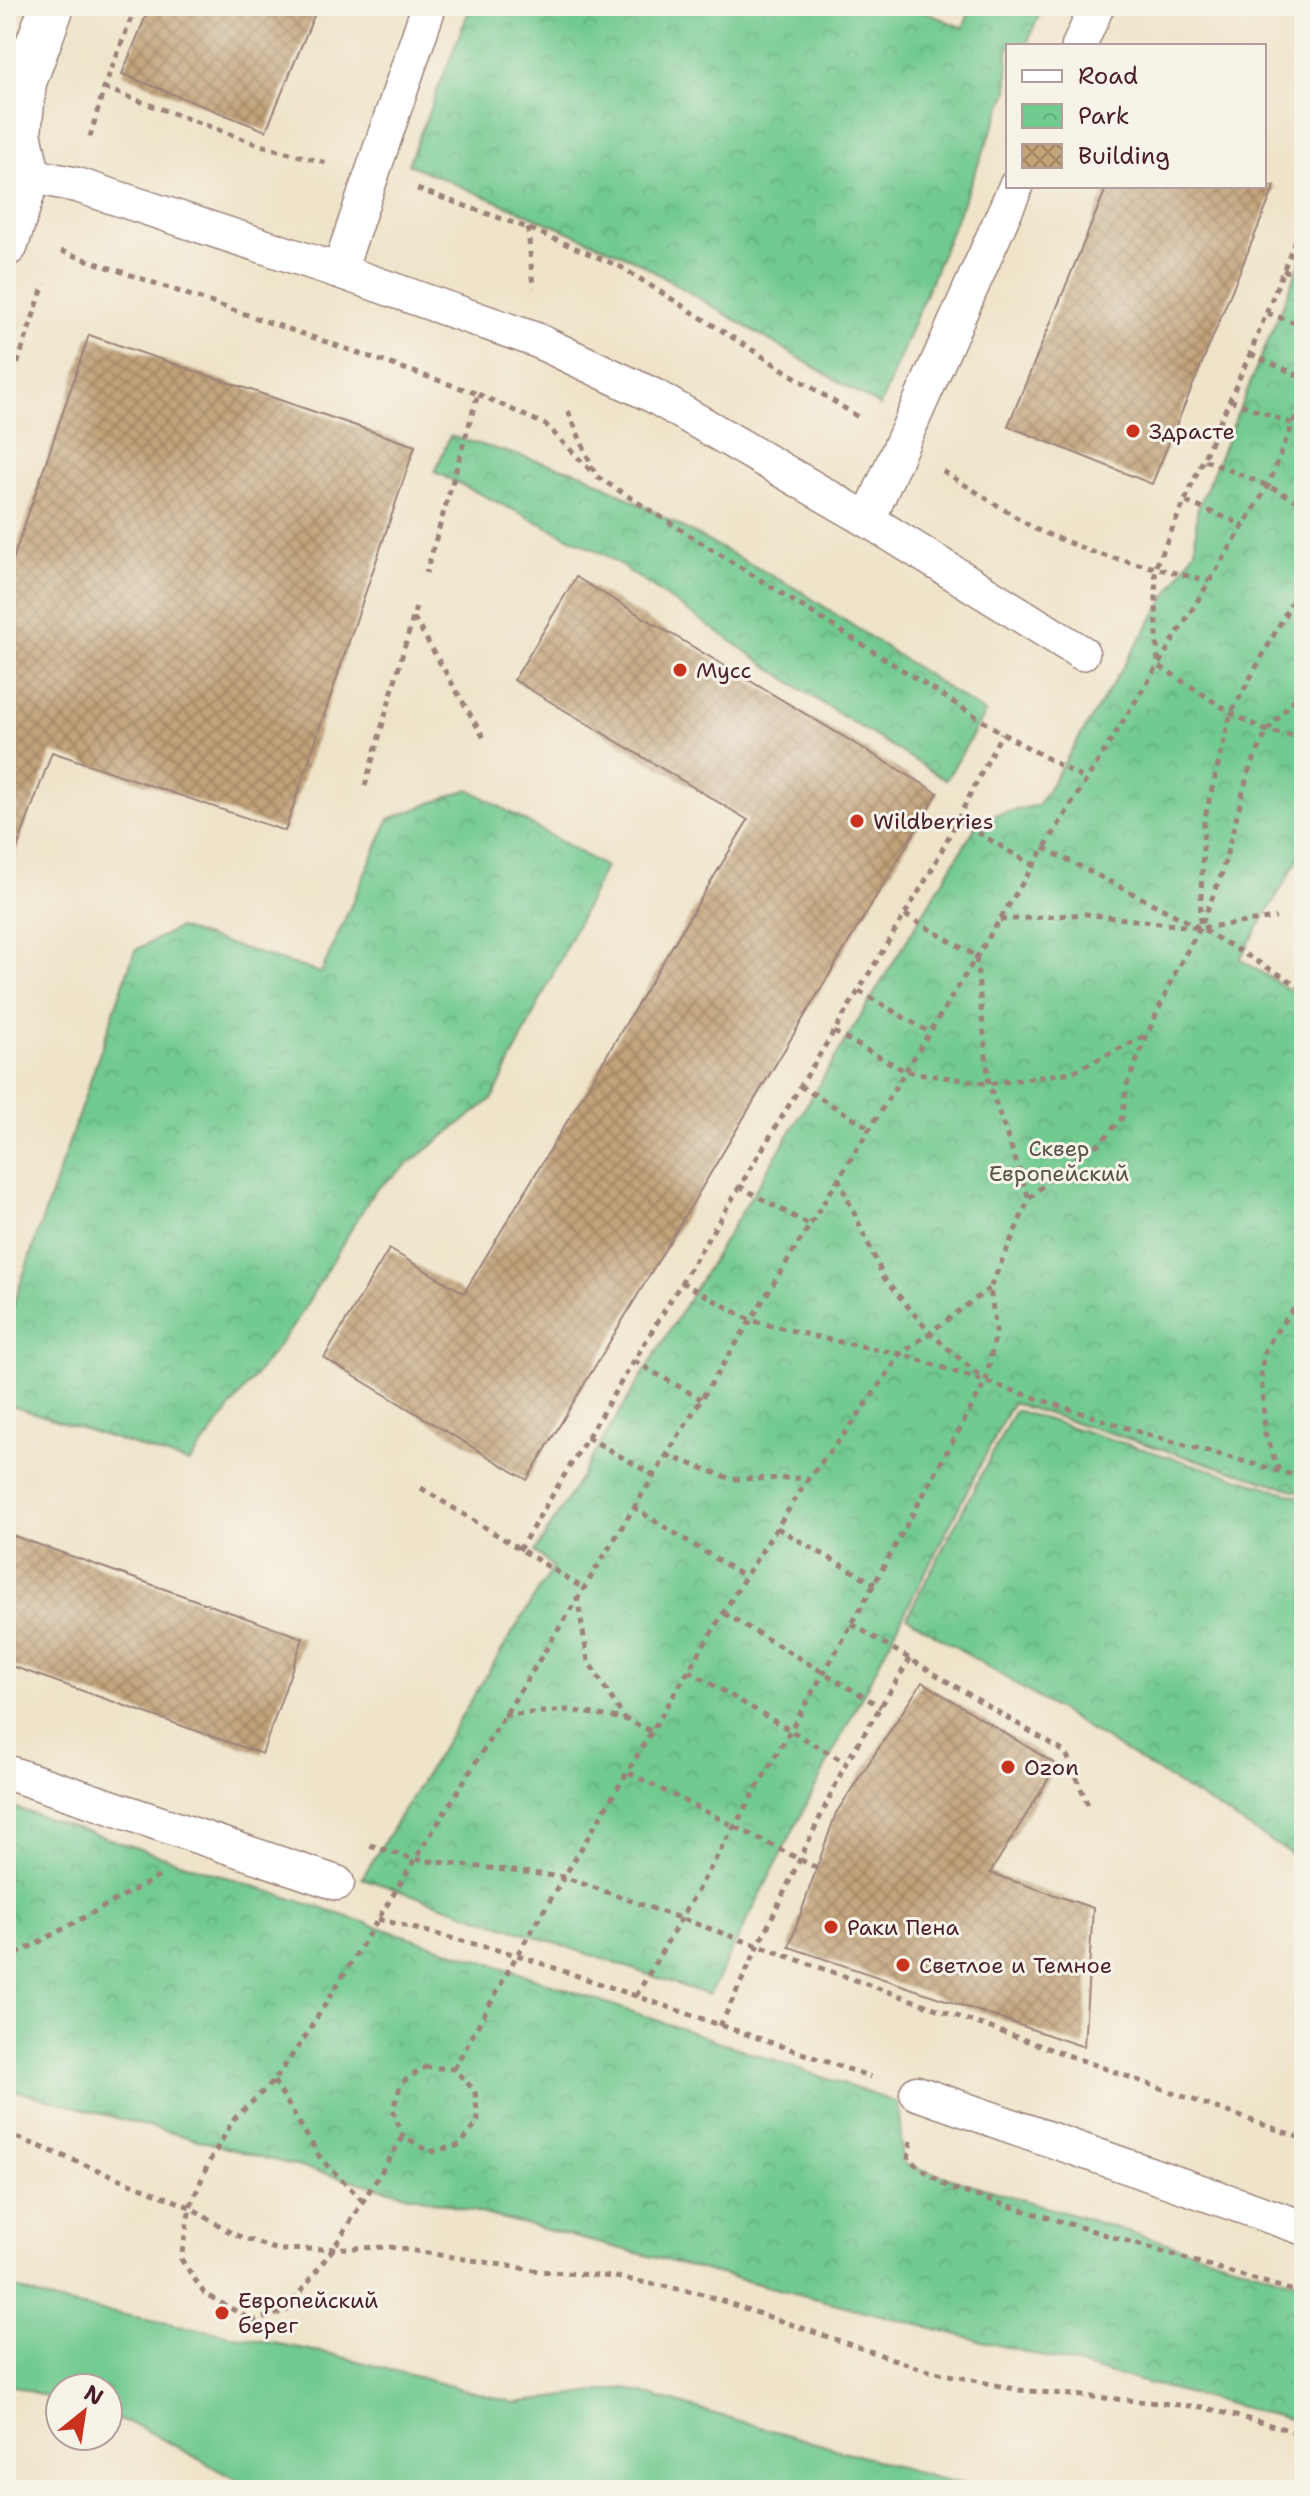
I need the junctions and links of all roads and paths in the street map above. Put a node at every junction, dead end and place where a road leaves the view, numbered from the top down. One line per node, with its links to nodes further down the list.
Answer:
1 (52, 6): 6 (street)
2 (429, 6): 7 (lane)
3 (1097, 6): 4 (lane)
4 (1080, 44)
5 (104, 88): 7 (path)
6 (28, 175): 12 (street); 15 (lane)
7 (370, 176): 10 (path); 15 (lane)
8 (1015, 188): 26 (lane)
9 (1304, 218): 11 (path)
10 (528, 228): 19 (path); 26 (path)
11 (1301, 232): 14 (path)
12 (6, 244)
13 (56, 250): 22 (path)
14 (1283, 270): 16 (path); 17 (path)
15 (339, 271): 19 (lane)
16 (1304, 277)
17 (1267, 313): 18 (path); 20 (path)
18 (1304, 326)
19 (536, 340): 28 (path); 32 (lane)
20 (1250, 354): 21 (path); 24 (path)
21 (1304, 378)
22 (478, 394): 28 (path); 35 (path)
23 (1304, 395): 25 (path)
24 (1230, 400): 25 (path); 27 (path)
25 (1293, 424): 29 (path)
26 (900, 443): 32 (lane); 34 (path)
27 (1205, 460): 29 (path); 30 (path)
28 (596, 476): 45 (path)
29 (1268, 486): 31 (path); 33 (path)
30 (1186, 502): 33 (path); 34 (path)
31 (1304, 504)
32 (868, 520): 40 (lane)
33 (1244, 525): 37 (path)
34 (1155, 568): 37 (path); 41 (path)
35 (426, 573)
36 (1304, 580): 43 (path)
37 (1209, 581): 41 (path)
38 (416, 607): 39 (path)
39 (413, 617): 47 (path); 49 (path)
40 (1082, 653)
41 (1158, 665): 43 (path); 48 (path)
42 (1304, 688): 44 (path)
43 (1231, 713): 44 (path); 56 (path)
44 (1267, 731): 46 (path); 56 (path)
45 (1002, 733): 48 (path); 50 (path)
46 (1304, 738)
47 (485, 740)
48 (1086, 780): 51 (path)
49 (365, 786)
50 (957, 820): 52 (path); 53 (path)
51 (1044, 848): 52 (path); 56 (path)
52 (1034, 866): 55 (path)
53 (905, 915): 57 (path); 59 (path)
54 (1276, 918): 56 (path)
55 (999, 920): 56 (path); 57 (path)
56 (1200, 928): 58 (path); 62 (path)
57 (976, 956): 61 (path); 64 (path)
58 (1304, 989)
59 (859, 991): 60 (path); 61 (path)
60 (834, 1032): 63 (path); 65 (path)
61 (929, 1032): 63 (path)
62 (1147, 1035): 64 (path); 69 (path)
63 (905, 1071): 64 (path); 66 (path)
64 (989, 1084): 69 (path)
65 (800, 1086): 66 (path); 68 (path)
66 (870, 1128): 67 (path)
67 (838, 1178): 70 (path); 75 (path)
68 (739, 1186): 70 (path); 71 (path)
69 (1029, 1199): 72 (path)
70 (809, 1225): 74 (path)
71 (681, 1282): 74 (path); 77 (path)
72 (990, 1288): 75 (path); 78 (path)
73 (1304, 1296): 82 (path)
74 (750, 1320): 76 (path); 79 (path)
75 (930, 1333): 76 (path); 78 (path)
76 (901, 1354): 78 (path); 84 (path)
77 (634, 1361): 79 (path); 80 (path)
78 (986, 1381): 82 (path); 91 (path)
79 (701, 1399): 81 (path)
80 (587, 1437): 83 (path); 89 (path)
81 (666, 1455): 83 (path); 84 (path)
82 (1279, 1471): 85 (path)
83 (653, 1475): 87 (path)
84 (809, 1478): 88 (path)
85 (1304, 1478)
86 (421, 1488): 89 (path)
87 (633, 1507): 90 (path); 92 (path)
88 (777, 1528): 90 (path); 91 (path)
89 (519, 1550): 92 (path)
90 (745, 1577): 94 (path)
91 (875, 1584): 95 (path)
92 (583, 1588): 93 (path)
93 (577, 1596): 100 (path); 101 (path)
94 (724, 1613): 97 (path); 98 (path)
95 (852, 1624): 96 (path); 98 (path)
96 (910, 1659): 99 (path); 107 (path)
97 (689, 1671): 102 (path); 103 (path)
98 (823, 1673): 99 (path); 102 (path)
99 (881, 1707): 104 (path)
100 (503, 1716): 101 (path); 110 (path)
101 (625, 1719): 103 (path)
102 (789, 1730): 104 (path); 108 (path)
103 (653, 1732): 106 (path)
104 (846, 1763): 111 (path)
105 (6, 1772): 109 (lane)
106 (629, 1773): 108 (path); 113 (path)
107 (1090, 1810)
108 (733, 1826): 111 (path); 115 (path)
109 (195, 1836): 114 (lane); 120 (path)
110 (413, 1859): 113 (path); 116 (path)
111 (799, 1861): 112 (path); 118 (path)
112 (817, 1868)
113 (564, 1877): 115 (path); 119 (path)
114 (337, 1883)
115 (679, 1917): 118 (path); 121 (path)
116 (380, 1919): 117 (path); 119 (path); 124 (path)
117 (364, 1920)
118 (758, 1945): 122 (path); 130 (path)
119 (517, 1955): 121 (path); 123 (path)
120 (6, 1960)
121 (636, 1996): 122 (path)
122 (720, 2026): 125 (path)
123 (454, 2069): 129 (path); 129 (path)
124 (274, 2081): 131 (path); 132 (path)
125 (917, 2093): 133 (lane); 135 (path)
126 (6, 2115): 128 (path)
127 (6, 2133): 128 (path)
128 (15, 2136): 132 (path)
129 (403, 2137): 131 (path)
130 (1304, 2139)
131 (364, 2202): 134 (path)
132 (190, 2207): 134 (path); 134 (path)
133 (1304, 2228)
134 (333, 2249): 136 (path)
135 (1304, 2294)
136 (1304, 2434)

